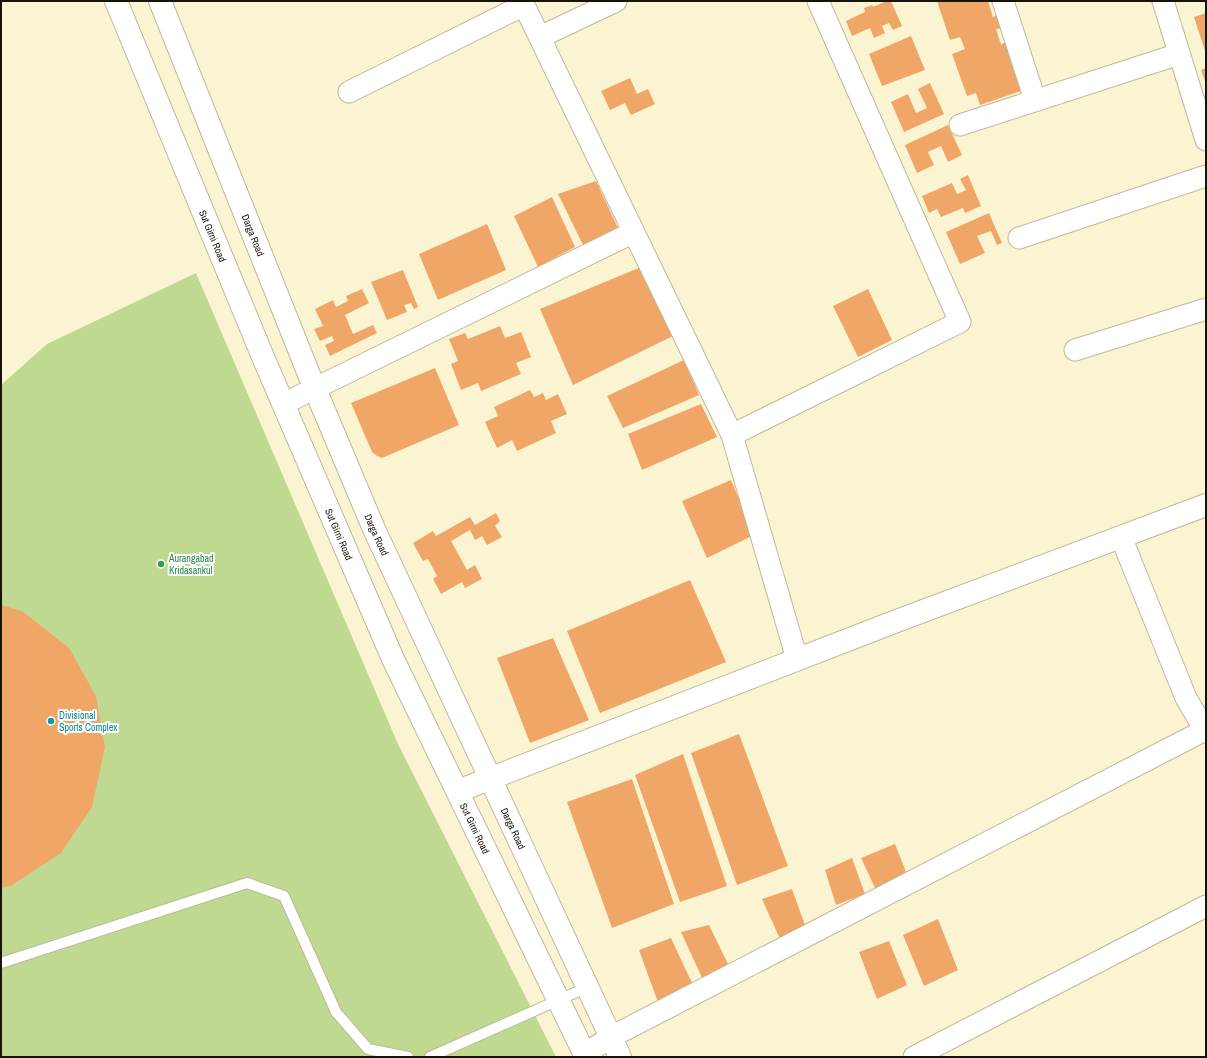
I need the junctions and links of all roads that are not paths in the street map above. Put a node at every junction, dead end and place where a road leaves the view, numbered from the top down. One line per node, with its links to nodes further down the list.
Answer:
1 (116, 1): 21 (main road, Sut Girni Road)
2 (160, 1): 20 (main road, Darga Road)
3 (616, 1): 8 (street)
4 (818, 1): 22 (street)
5 (1003, 1): 11 (street)
6 (1167, 2): 9 (street)
7 (523, 3): 8 (street); 10 (street)
8 (540, 37): 16 (street)
9 (1179, 54): 11 (street); 12 (street)
10 (348, 92)
11 (1035, 100): 13 (street)
12 (1202, 113): 14 (street)
13 (960, 125)
14 (1206, 140)
15 (1206, 176): 17 (street)
16 (634, 232): 20 (street); 22 (street)
17 (1019, 238)
18 (1206, 309): 19 (street)
19 (1075, 350)
20 (315, 388): 21 (street); 27 (main road, Darga Road)
21 (283, 404): 28 (main road, Sut Girni Road)
22 (732, 434): 25 (street)
23 (1206, 505): 24 (main road)
24 (1121, 537): 25 (main road); 26 (street)
25 (797, 659): 27 (main road)
26 (1205, 731): 33 (street)
27 (490, 778): 28 (main road); 31 (main road, Darga Road)
28 (458, 791): 32 (main road, Sut Girni Road)
29 (1206, 906): 38 (street)
30 (1, 963): 35 (lane)
31 (588, 987): 32 (lane); 33 (main road, Darga Road)
32 (559, 1000): 34 (main road, Sut Girni Road); 36 (lane)
33 (610, 1037): 34 (street); 37 (main road, Darga Road)
34 (585, 1056)
35 (408, 1057)
36 (430, 1057)
37 (620, 1057)
38 (914, 1057)

